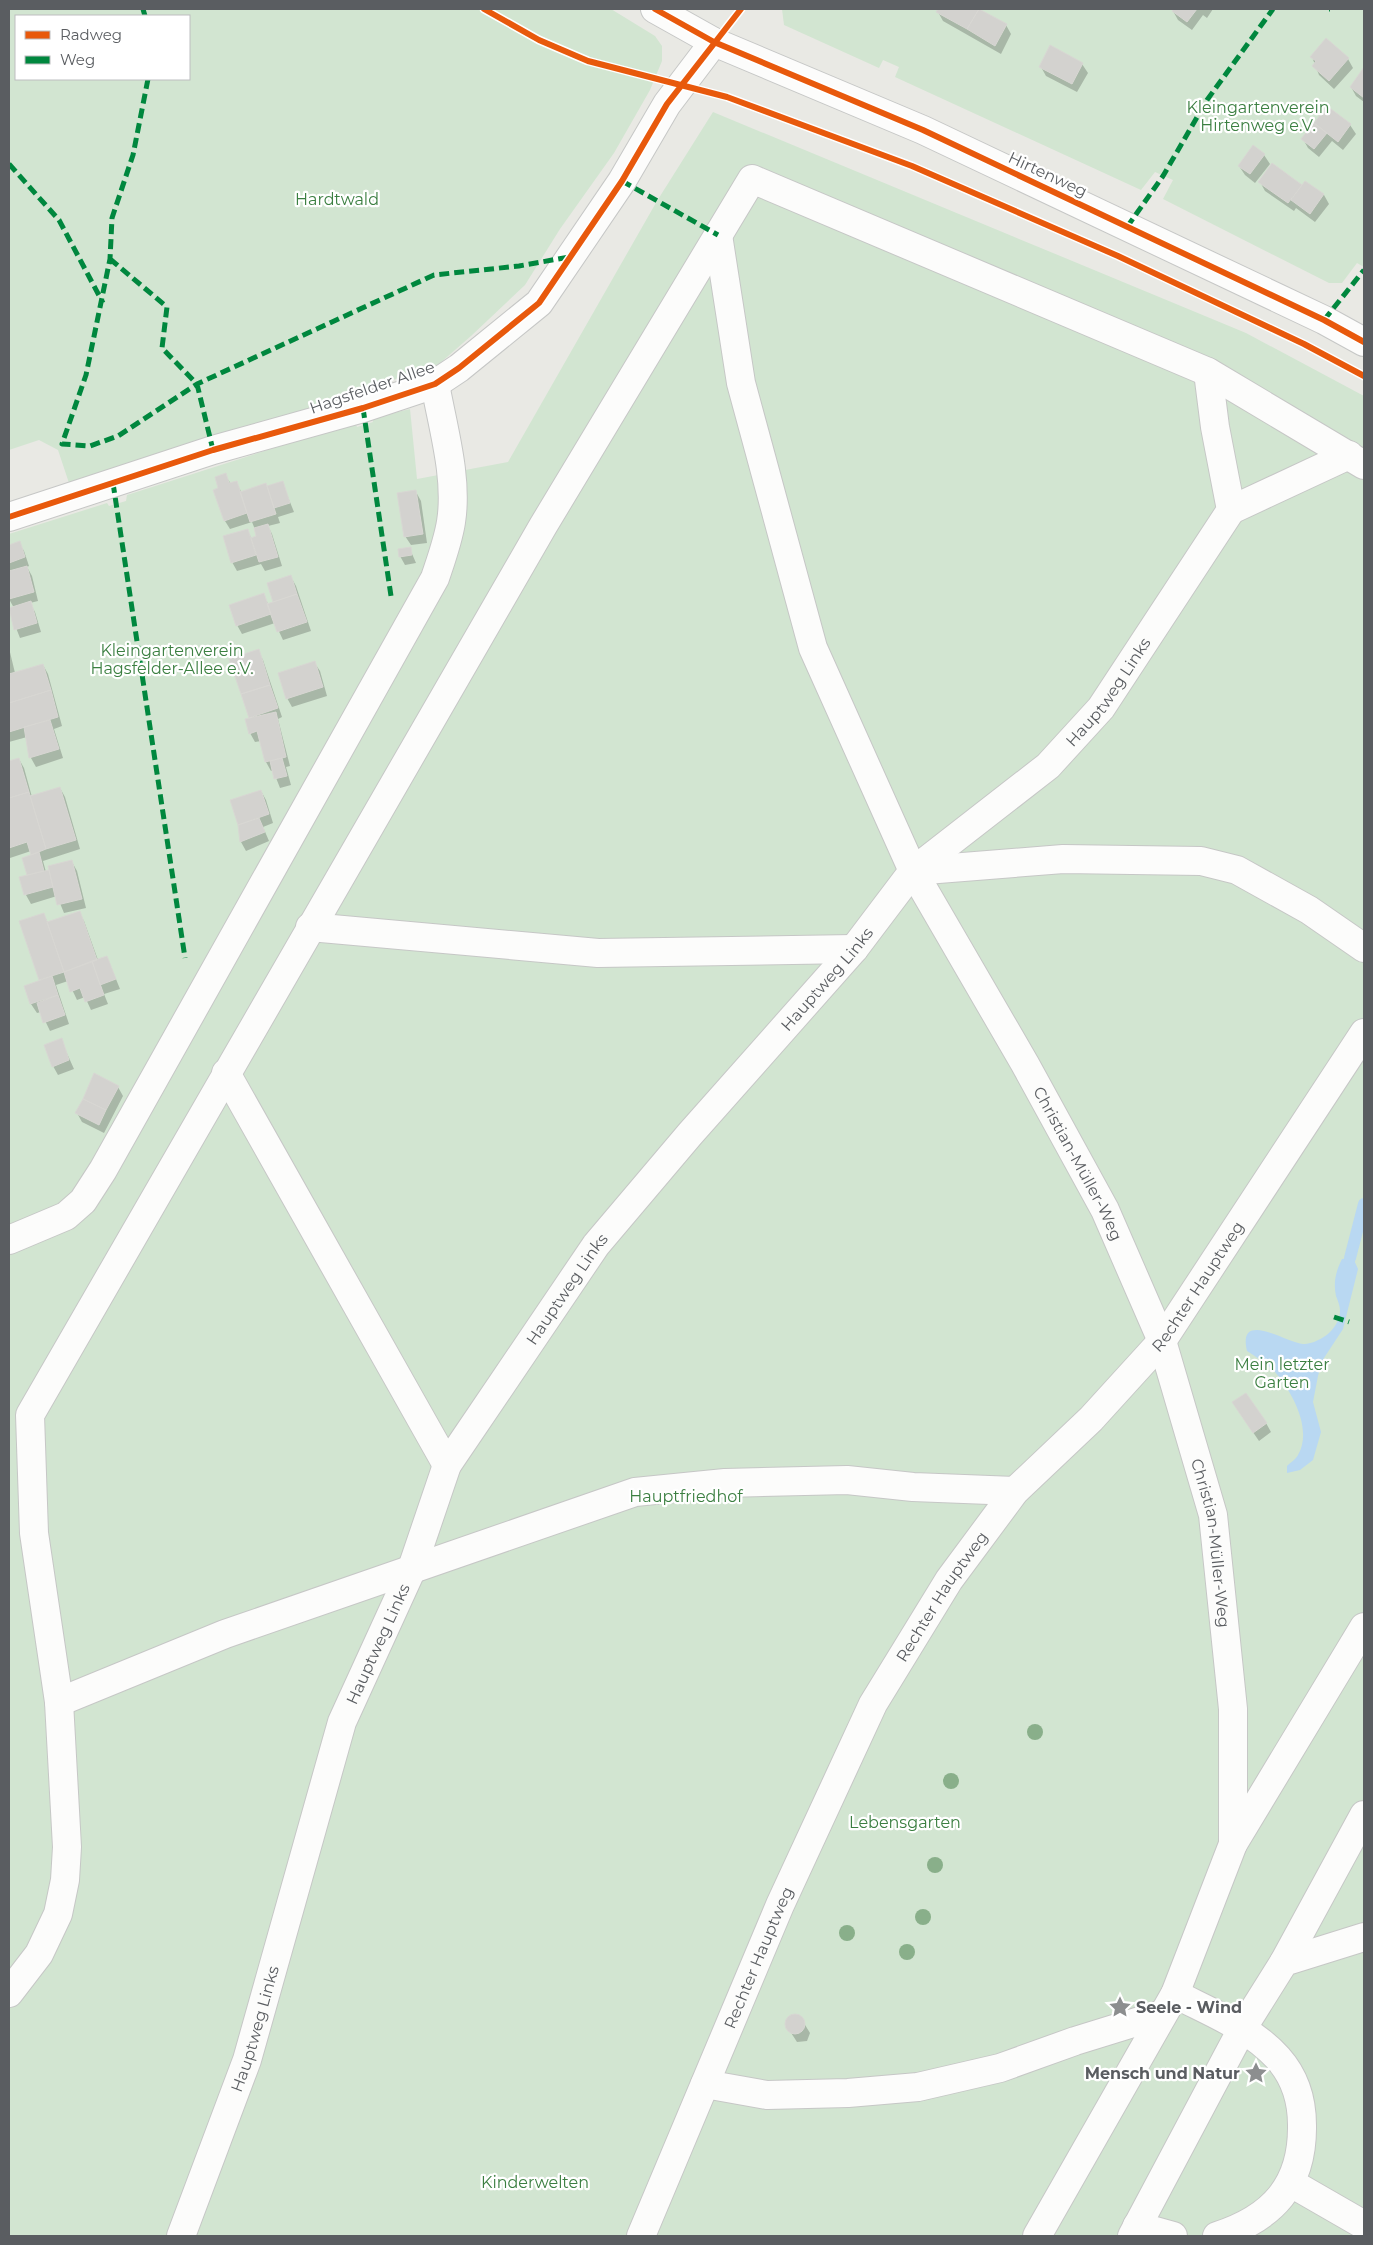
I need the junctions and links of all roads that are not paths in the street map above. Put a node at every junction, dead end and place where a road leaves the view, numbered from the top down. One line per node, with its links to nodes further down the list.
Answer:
1 (655, 9): 2 (street, Hirtenweg)
2 (714, 42): 4 (street, Hirtenweg); 6 (street, Hagsfelder Allee)
3 (718, 236): 5 (street); 10 (street, Christian-Müller-Weg); 11 (street)
4 (1364, 342)
5 (1208, 372): 7 (street); 8 (street)
6 (435, 384): 9 (street, Hagsfelder Allee); 16 (street)
7 (1356, 460): 8 (street)
8 (1231, 510): 10 (street, Hauptweg Links)
9 (9, 517)
10 (913, 871): 12 (street); 13 (street, Hauptweg Links); 17 (street, Christian-Müller-Weg)
11 (310, 927): 13 (street); 15 (street)
12 (1364, 948)
13 (854, 949): 18 (street, Hauptweg Links)
14 (1364, 1033): 17 (street, Rechter Hauptweg)
15 (226, 1073): 18 (street); 22 (street)
16 (9, 1240)
17 (1162, 1340): 19 (street, Rechter Hauptweg); 24 (street, Christian-Müller-Weg)
18 (447, 1465): 20 (street, Hauptweg Links)
19 (1015, 1491): 20 (street); 30 (street, Rechter Hauptweg)
20 (412, 1571): 22 (street); 34 (street, Hauptweg Links)
21 (1364, 1627): 24 (street)
22 (59, 1702): 27 (street)
23 (1364, 1815): 26 (street)
24 (1233, 1844): 28 (street, Christian-Müller-Weg)
25 (1364, 1937): 26 (street)
26 (1284, 1962): 29 (street)
27 (9, 1993)
28 (1169, 2004): 29 (street); 30 (street); 36 (street, Christian-Müller-Weg)
29 (1242, 2029): 31 (street); 33 (street)
30 (705, 2084): 35 (street, Rechter Hauptweg)
31 (1291, 2183): 32 (street); 38 (street)
32 (1364, 2225)
33 (1134, 2231): 37 (street)
34 (181, 2236)
35 (641, 2236)
36 (1037, 2236)
37 (1173, 2236)
38 (1217, 2236)

